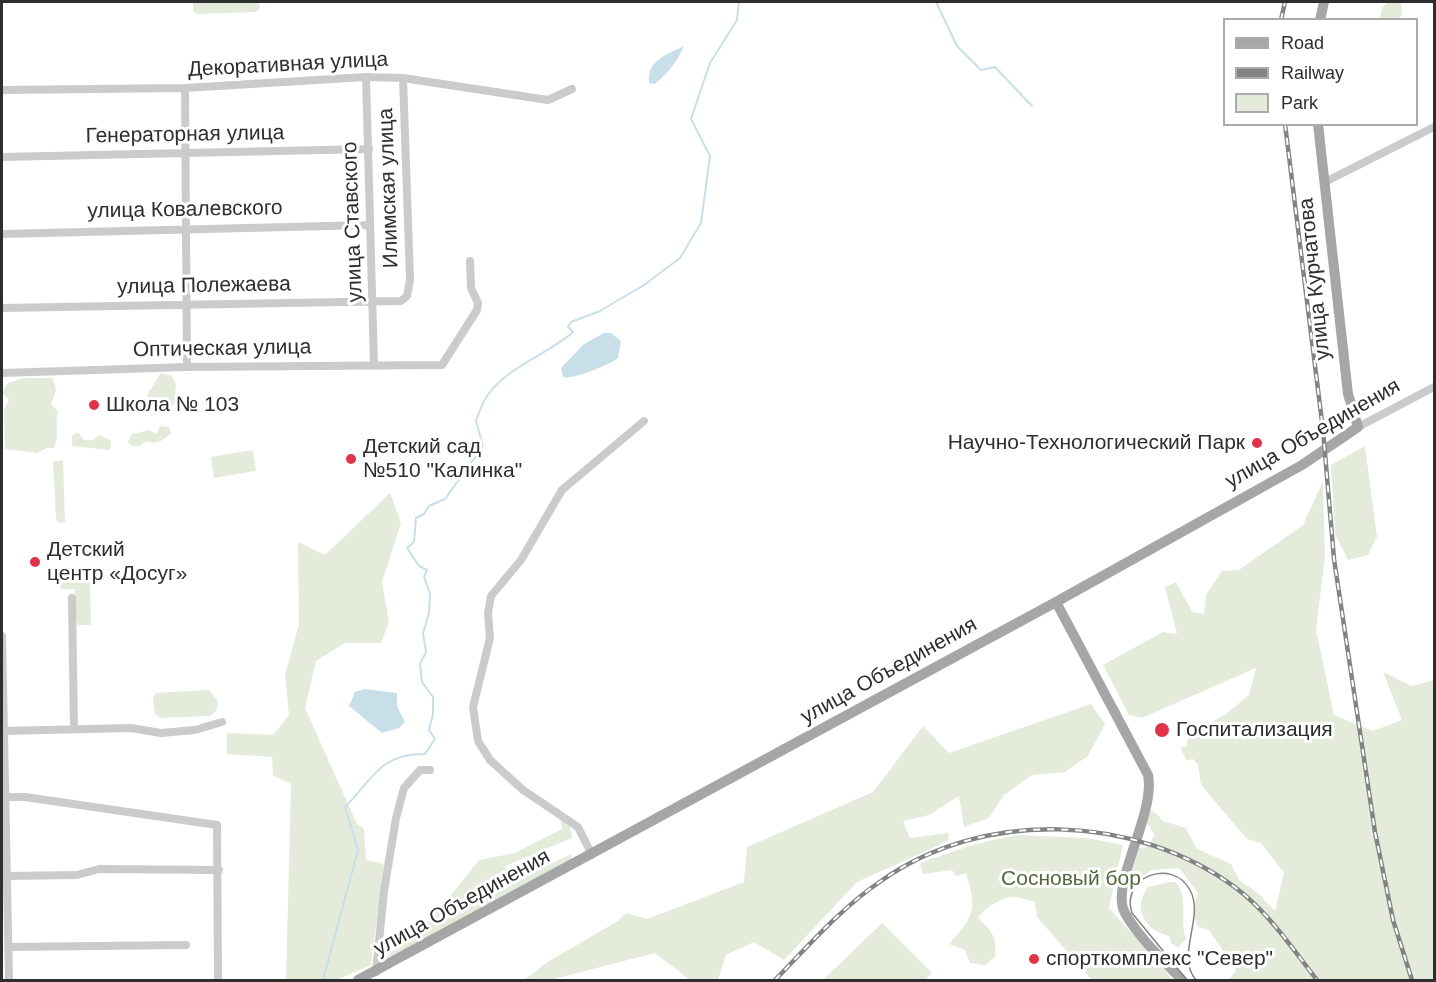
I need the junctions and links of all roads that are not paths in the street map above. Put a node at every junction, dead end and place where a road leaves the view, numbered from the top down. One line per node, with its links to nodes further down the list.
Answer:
1 (1324, 2): 2 (main road)
2 (1320, 18)
3 (366, 77): 4 (street, Декоративная улица); 5 (street, Декоративная улица); 10 (street, улица Ставского)
4 (403, 78): 6 (street, Декоративная улица); 18 (street, Илимская улица)
5 (185, 88): 7 (street, Декоративная улица); 11 (street)
6 (572, 89)
7 (2, 90)
8 (1318, 126): 13 (main road, улица Курчатова)
9 (1434, 127): 13 (street)
10 (369, 149): 11 (street, Генераторная улица); 14 (street, улица Ставского)
11 (186, 153): 12 (street, Генераторная улица); 15 (street)
12 (2, 157)
13 (1325, 182): 27 (main road, улица Курчатова)
14 (370, 225): 15 (street, улица Ковалевского); 19 (street, улица Ставского)
15 (186, 227): 16 (street, улица Ковалевского); 20 (street)
16 (2, 234)
17 (470, 261): 22 (street, Оптическая улица)
18 (407, 296): 19 (street, улица Полежаева)
19 (374, 301): 20 (street, улица Полежаева); 22 (street, улица Ставского)
20 (186, 304): 21 (street, улица Полежаева); 23 (street)
21 (2, 308)
22 (374, 365): 23 (street, Оптическая улица)
23 (187, 368): 24 (street, Оптическая улица)
24 (2, 373)
25 (1434, 387): 27 (street, улица Объединения)
26 (644, 421): 36 (street)
27 (1358, 427): 29 (main road, улица Объединения)
28 (72, 598): 32 (street)
29 (1056, 602): 36 (main road, улица Объединения); 45 (main road)
30 (2, 636): 33 (street)
31 (222, 722): 32 (street)
32 (74, 729): 33 (street)
33 (3, 731): 35 (street)
34 (430, 770): 41 (street)
35 (6, 797): 37 (street); 38 (street)
36 (592, 855): 41 (main road, улица Объединения)
37 (219, 870): 38 (street); 43 (street)
38 (7, 876): 40 (street)
39 (186, 945): 40 (street)
40 (8, 947): 42 (street)
41 (376, 972): 44 (main road, улица Объединения)
42 (9, 981)
43 (218, 981)
44 (357, 981)
45 (1182, 981)

